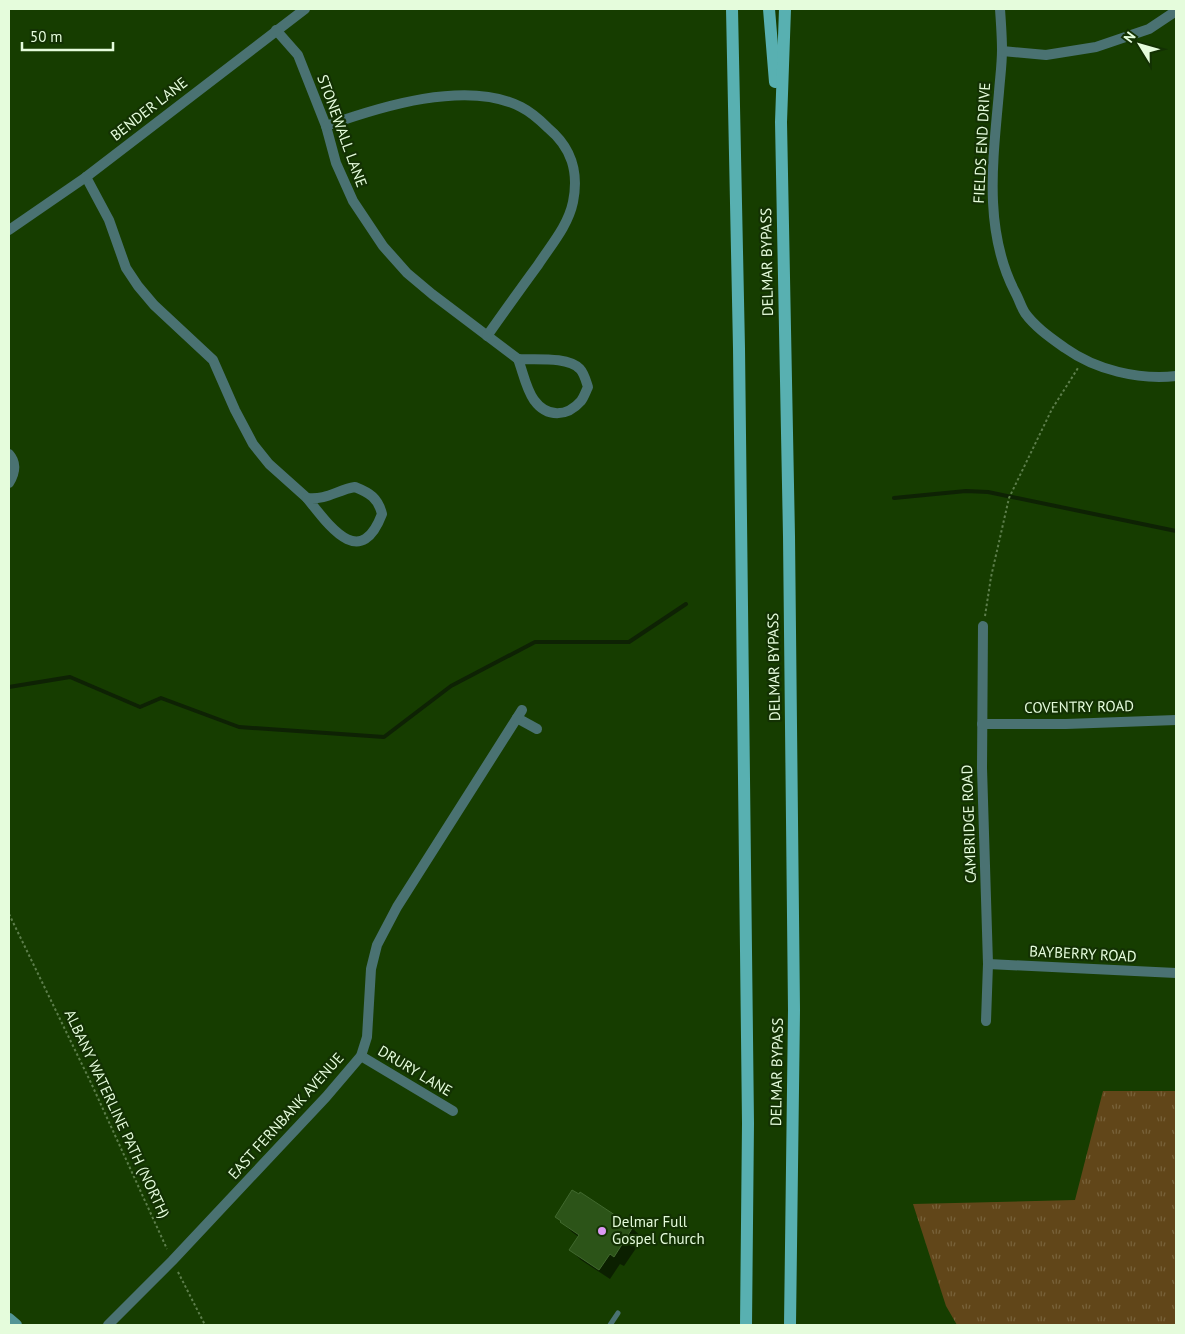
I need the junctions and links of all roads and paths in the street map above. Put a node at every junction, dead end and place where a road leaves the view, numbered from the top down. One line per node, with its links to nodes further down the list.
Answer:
1 (305, 9): 7 (street, BENDER LANE)
2 (732, 9): 37 (main road, DELMAR BYPASS)
3 (769, 9): 9 (main road)
4 (785, 9): 9 (main road, DELMAR BYPASS)
5 (1000, 9): 8 (street, FIELDS END DRIVE)
6 (1176, 11): 8 (street)
7 (276, 30): 10 (street, STONEWALL LANE); 11 (street, BENDER LANE)
8 (1002, 51): 15 (street, FIELDS END DRIVE)
9 (781, 122): 38 (main road, DELMAR BYPASS)
10 (326, 126): 13 (street, STONEWALL LANE); 13 (street)
11 (86, 177): 12 (street, BENDER LANE); 19 (street)
12 (9, 230)
13 (488, 336): 14 (street, STONEWALL LANE)
14 (518, 359): 14 (street)
15 (1084, 359): 16 (street, FIELDS END DRIVE); 20 (path)
16 (1176, 376)
17 (9, 454): 18 (street)
18 (9, 483)
19 (307, 498): 19 (street)
20 (983, 626): 22 (street, CAMBRIDGE ROAD)
21 (1176, 720): 22 (street, COVENTRY ROAD)
22 (982, 724): 25 (street, CAMBRIDGE ROAD)
23 (536, 729): 28 (street, EAST FERNBANK AVENUE)
24 (9, 914): 30 (path, ALBANY WATERLINE PATH (NORTH))
25 (988, 964): 26 (street, BAYBERRY ROAD); 27 (street, CAMBRIDGE ROAD)
26 (1176, 973)
27 (986, 1021)
28 (361, 1056): 29 (street, DRURY LANE); 30 (street, EAST FERNBANK AVENUE)
29 (453, 1111)
30 (172, 1261): 34 (street, EAST FERNBANK AVENUE); 35 (path, ALBANY WATERLINE PATH (NORTH))
31 (618, 1313): 36 (lane)
32 (9, 1319): 33 (main road)
33 (16, 1325)
34 (108, 1325)
35 (205, 1325)
36 (610, 1325)
37 (746, 1325)
38 (790, 1325)

